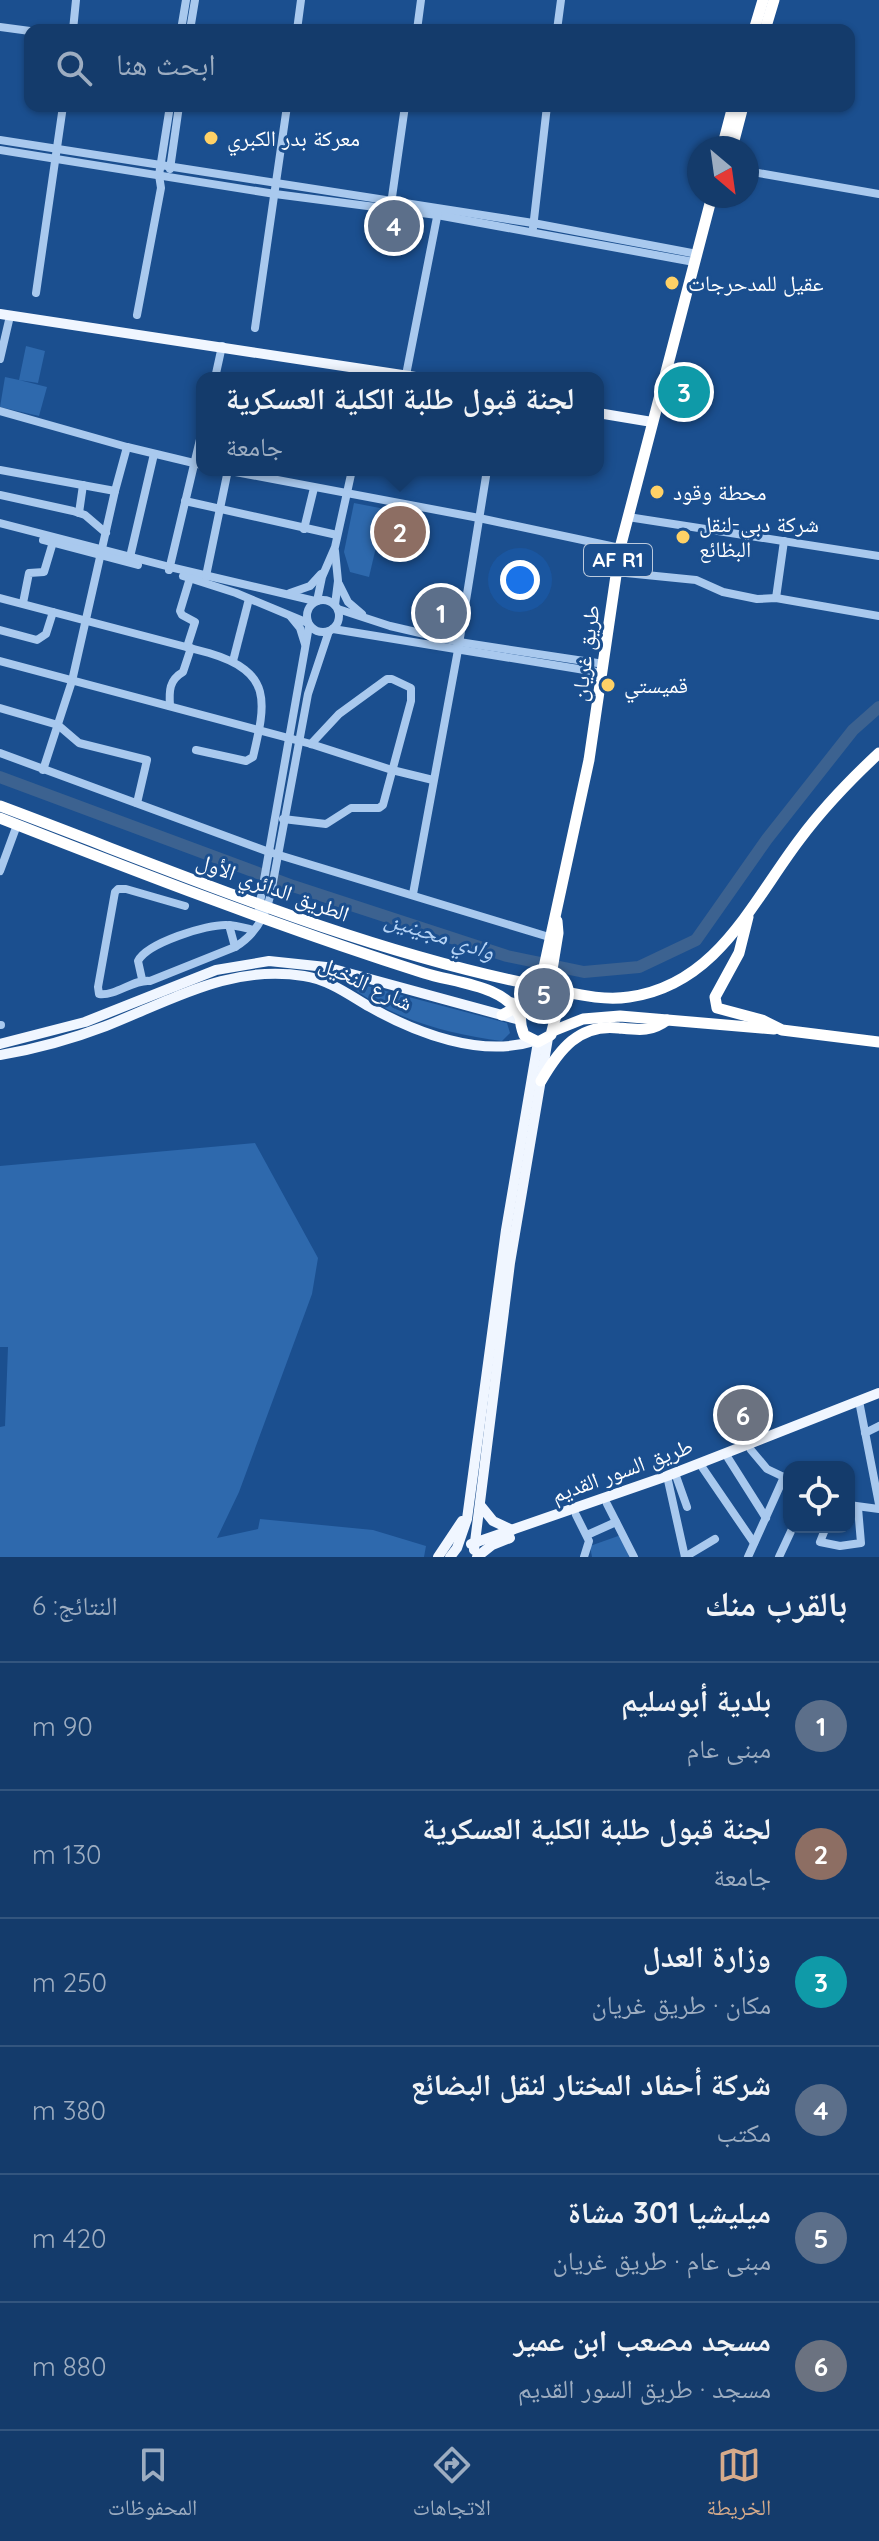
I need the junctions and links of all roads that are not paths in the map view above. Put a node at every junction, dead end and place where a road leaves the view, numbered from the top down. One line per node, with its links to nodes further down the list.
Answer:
1 (76, 0): 10 (street)
2 (186, 0): 9 (street)
3 (195, 0): 9 (street)
4 (301, 0): 13 (street)
5 (421, 0): 14 (street)
6 (561, 0): 15 (street)
7 (763, 0): 16 (highway)
8 (774, 0): 17 (highway)
9 (188, 16): 11 (street); 12 (street)
10 (74, 24)
11 (184, 24)
12 (189, 24)
13 (298, 24)
14 (418, 24)
15 (558, 24)
16 (756, 24)
17 (767, 24)
18 (0, 27): 19 (street)
19 (24, 30)
20 (62, 112): 31 (street)
21 (170, 112): 32 (street)
22 (178, 112): 32 (street)
23 (286, 112): 35 (street)
24 (404, 112): 38 (street)
25 (546, 112): 41 (street)
26 (731, 112): 28 (highway)
27 (741, 112): 29 (highway)
28 (725, 136)
29 (735, 136)
30 (4, 145): 31 (street)
31 (57, 153): 32 (street); 34 (street); 43 (street)
32 (166, 165): 34 (street); 35 (street)
33 (759, 173): 37 (street)
34 (164, 176): 36 (street); 45 (street)
35 (277, 182): 36 (street); 38 (street)
36 (275, 194): 38 (street); 46 (street)
37 (879, 194)
38 (391, 204): 40 (street)
39 (710, 208): 42 (highway, طريق غريان / AF R1)
40 (438, 211): 41 (street); 51 (street)
41 (533, 227): 42 (street)
42 (696, 258): 54 (highway, طريق غريان / AF R1)
43 (36, 293)
44 (5, 315): 47 (main road); 48 (street)
45 (137, 315)
46 (255, 328)
47 (222, 346): 49 (street); 50 (main road)
48 (0, 359)
49 (216, 372)
50 (362, 372)
51 (407, 372)
52 (0, 411): 55 (street)
53 (604, 414): 54 (main road)
54 (652, 422): 72 (highway, طريق غريان / AF R1)
55 (127, 447): 56 (street); 66 (street)
56 (154, 454): 57 (street); 84 (street)
57 (196, 464)
58 (0, 470): 64 (street)
59 (196, 471): 69 (street)
60 (226, 476): 70 (street)
61 (256, 476): 65 (street)
62 (351, 476): 67 (street)
63 (486, 476): 73 (street)
64 (83, 485): 66 (street); 71 (street)
65 (314, 488): 67 (street); 75 (street)
66 (115, 491): 76 (street)
67 (348, 494): 73 (street); 77 (street)
68 (0, 495): 71 (street)
69 (185, 501): 70 (street); 85 (street)
70 (221, 509): 75 (street); 88 (street)
71 (79, 513): 76 (street)
72 (628, 517): 78 (street); 81 (highway, طريق غريان / AF R1)
73 (479, 518): 81 (street); 107 (street)
74 (0, 526): 79 (street); 82 (street)
75 (304, 529): 77 (street)
76 (106, 533): 82 (street)
77 (337, 535): 80 (street)
78 (784, 541): 83 (street); 93 (street)
79 (53, 542): 82 (street); 96 (street)
80 (335, 547): 86 (street); 90 (street)
81 (620, 548): 87 (highway, طريق غريان / AF R1)
82 (102, 553): 84 (street); 85 (street); 102 (street)
83 (879, 556)
84 (130, 557): 85 (street)
85 (169, 570): 88 (street); 89 (street)
86 (324, 570): 91 (street); 95 (street)
87 (616, 572): 93 (street); 111 (highway, طريق غريان / AF R1)
88 (206, 576): 91 (street)
89 (190, 578): 94 (street); 108 (street)
90 (338, 581): 97 (street); 101 (street)
91 (286, 594): 95 (street)
92 (0, 598): 96 (street)
93 (776, 598): 99 (street)
94 (249, 599): 100 (street); 110 (street)
95 (316, 601): 97 (street); 103 (street)
96 (23, 603): 98 (street)
97 (337, 607): 101 (street); 105 (street)
98 (53, 612): 102 (street); 104 (street)
99 (879, 616)
100 (291, 617): 103 (street); 106 (street)
101 (369, 619): 107 (street)
102 (85, 622): 108 (street); 112 (street)
103 (308, 624): 105 (street); 106 (street)
104 (0, 630)
105 (331, 630): 107 (street); 117 (street)
106 (305, 646): 117 (street)
107 (459, 646): 111 (street); 124 (street)
108 (189, 648): 110 (street); 113 (street)
109 (0, 661): 112 (street)
110 (233, 661): 116 (street)
111 (603, 669): 136 (highway, طريق غريان / AF R1)
112 (72, 681): 113 (street); 115 (street)
113 (170, 706): 116 (street)
114 (0, 708): 115 (street)
115 (58, 725): 122 (street); 125 (street)
116 (258, 730): 117 (street); 119 (street)
117 (294, 740): 118 (street); 128 (street); 130 (street)
118 (311, 744): 123 (street); 123 (street)
119 (196, 750)
120 (0, 753): 122 (street)
121 (879, 753): 135 (highway, الطريق الدائري الأول)
122 (43, 770): 125 (street)
123 (392, 770): 124 (street); 128 (street)
124 (433, 780): 132 (street)
125 (137, 803): 130 (street)
126 (0, 806): 134 (highway, الطريق الدائري الأول)
127 (0, 818): 129 (highway, الطريق الدائري الأول)
128 (283, 819): 130 (street)
129 (17, 825): 131 (street); 134 (highway, الطريق الدائري الأول)
130 (273, 856): 132 (street); 134 (street)
131 (0, 870)
132 (413, 894): 138 (street)
133 (185, 906): 141 (street)
134 (262, 911): 137 (street); 139 (street); 142 (highway, الطريق الدائري الأول); 143 (highway, الطريق الدائري الأول)
135 (748, 913): 142 (highway, الطريق الدائري الأول); 147 (highway)
136 (556, 919): 138 (highway, طريق غريان); 140 (highway, طريق غريان)
137 (229, 925): 139 (street); 141 (street)
138 (549, 937): 140 (highway, طريق غريان)
139 (235, 947): 141 (street)
140 (549, 953): 142 (highway, طريق غريان)
141 (142, 979)
142 (545, 983): 145 (highway); 148 (highway)
143 (512, 1003): 144 (highway); 145 (highway)
144 (502, 1015): 145 (main road); 150 (main road)
145 (520, 1019): 148 (highway)
146 (667, 1020): 147 (highway); 148 (highway); 152 (highway)
147 (782, 1030): 149 (highway)
148 (543, 1038): 151 (main road, شارع النخيل); 152 (main road); 169 (main road)
149 (879, 1042)
150 (0, 1044)
151 (0, 1055)
152 (541, 1081): 164 (main road)
153 (879, 1396): 154 (main road, طريق السور القديم)
154 (860, 1404): 156 (street); 157 (main road, طريق السور القديم); 160 (main road, طريق السور القديم)
155 (879, 1426): 156 (street)
156 (865, 1433): 165 (street)
157 (751, 1450): 158 (main road, طريق السور القديم); 161 (street)
158 (728, 1458): 159 (main road, طريق السور القديم); 171 (street)
159 (702, 1467): 160 (main road, طريق السور القديم); 178 (street)
160 (670, 1477): 163 (main road, طريق السور القديم); 166 (street); 173 (main road, طريق السور القديم); 183 (street)
161 (783, 1477)
162 (783, 1486): 171 (street)
163 (607, 1504): 170 (main road, طريق السور القديم); 172 (street)
164 (480, 1505): 173 (main road); 179 (main road)
165 (879, 1506): 167 (street)
166 (687, 1507)
167 (855, 1507)
168 (855, 1512): 175 (street)
169 (467, 1513): 179 (main road); 180 (main road)
170 (576, 1515): 176 (street); 179 (main road, طريق السور القديم)
171 (766, 1518): 178 (street)
172 (616, 1522): 176 (street); 182 (street)
173 (512, 1530): 179 (main road, طريق السور القديم)
174 (790, 1533): 185 (street)
175 (824, 1533)
176 (587, 1535): 181 (street)
177 (715, 1539): 183 (street)
178 (754, 1543): 184 (street)
179 (464, 1552)
180 (438, 1557)
181 (584, 1557)
182 (634, 1557)
183 (685, 1557)
184 (748, 1557)
185 (779, 1557)

